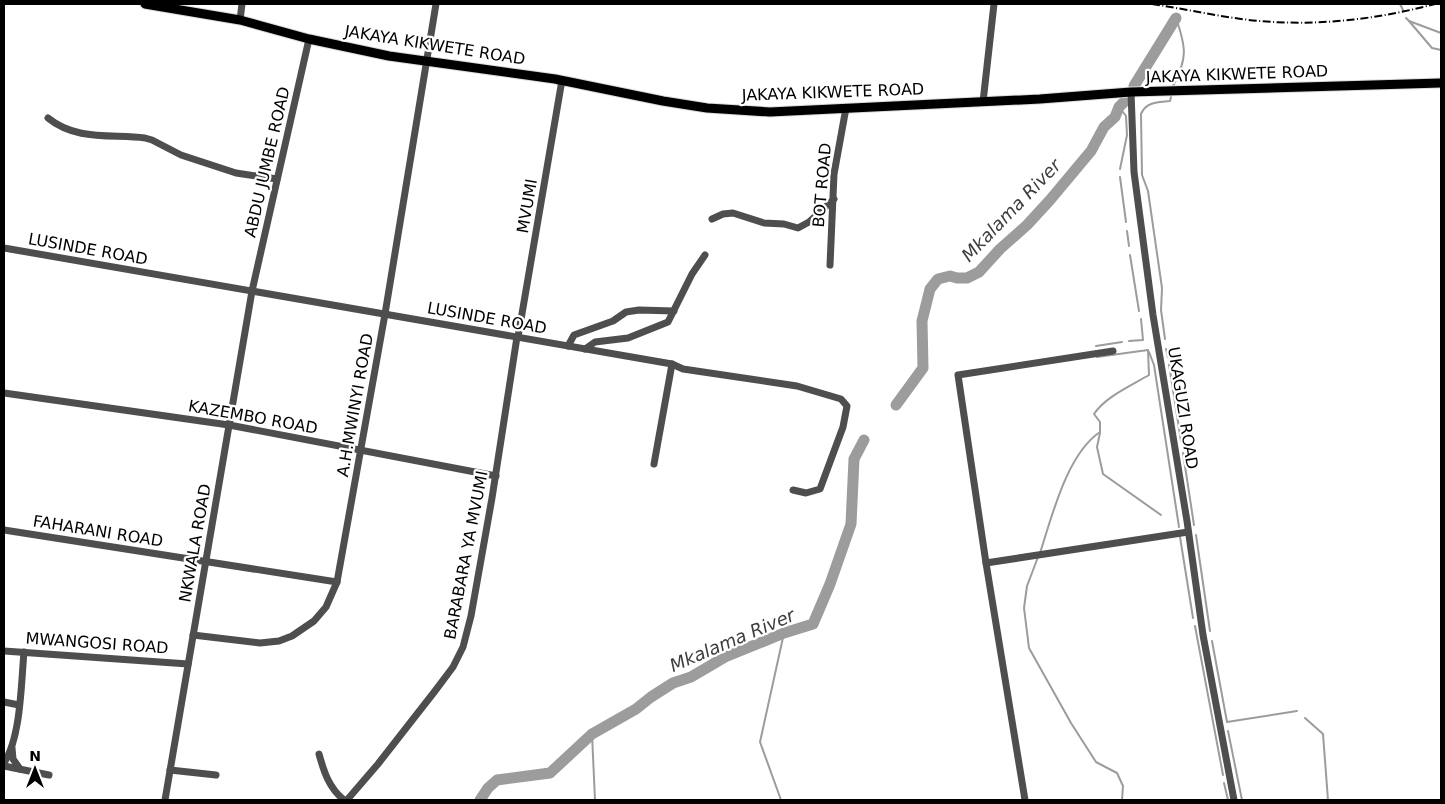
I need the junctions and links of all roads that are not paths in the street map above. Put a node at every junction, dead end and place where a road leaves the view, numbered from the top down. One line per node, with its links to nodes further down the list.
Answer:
1 (145, 4): 5 (main road, JAKAYA KIKWETE ROAD)
2 (242, 4): 5 (street)
3 (436, 4): 7 (street, A.H.MWINYI ROAD)
4 (994, 4): 11 (street)
5 (240, 20): 6 (main road, JAKAYA KIKWETE ROAD)
6 (309, 39): 7 (main road, JAKAYA KIKWETE ROAD); 14 (street, ABDU JUMBE ROAD)
7 (426, 62): 8 (main road, JAKAYA KIKWETE ROAD); 22 (street, A.H.MWINYI ROAD)
8 (562, 80): 12 (main road, JAKAYA KIKWETE ROAD); 23 (street, MVUMI)
9 (1441, 83): 10 (main road, JAKAYA KIKWETE ROAD)
10 (1131, 92): 11 (main road, JAKAYA KIKWETE ROAD); 35 (street, UKAGUZI ROAD)
11 (983, 102): 12 (main road, JAKAYA KIKWETE ROAD)
12 (846, 108): 15 (street, BOT ROAD)
13 (48, 118): 14 (street)
14 (277, 179): 20 (street, ABDU JUMBE ROAD)
15 (834, 199): 16 (street); 19 (street, BOT ROAD)
16 (712, 219)
17 (4, 248): 20 (street, LUSINDE ROAD)
18 (705, 255): 21 (street)
19 (830, 265)
20 (252, 291): 22 (street, LUSINDE ROAD); 29 (street, NKWALA ROAD)
21 (674, 311): 24 (street); 25 (street)
22 (385, 314): 23 (street, LUSINDE ROAD); 30 (street, A.H.MWINYI ROAD)
23 (518, 337): 24 (street, LUSINDE ROAD); 32 (street, BARABARA YA MVUMI)
24 (568, 346): 25 (street, LUSINDE ROAD)
25 (585, 349): 27 (street, LUSINDE ROAD)
26 (1114, 351): 37 (street)
27 (672, 364): 31 (street); 33 (street, LUSINDE ROAD)
28 (4, 393): 29 (street, KAZEMBO ROAD)
29 (229, 425): 30 (street, KAZEMBO ROAD); 36 (street, NKWALA ROAD)
30 (362, 451): 32 (street, KAZEMBO ROAD); 38 (street, A.H.MWINYI ROAD)
31 (654, 464)
32 (496, 476): 53 (street, BARABARA YA MVUMI)
33 (793, 490)
34 (4, 530): 36 (street, FAHARANI ROAD)
35 (1188, 532): 37 (street); 55 (street, UKAGUZI ROAD)
36 (206, 561): 38 (street, FAHARANI ROAD); 39 (street, NKWALA ROAD)
37 (986, 563): 54 (street)
38 (337, 582): 39 (street, A.H.MWINYI ROAD)
39 (193, 635): 42 (street, NKWALA ROAD)
40 (4, 651): 41 (street, MWANGOSI ROAD)
41 (24, 652): 42 (street, MWANGOSI ROAD); 44 (street)
42 (188, 664): 49 (street, NKWALA ROAD)
43 (4, 702): 44 (street)
44 (19, 705): 45 (street)
45 (12, 748): 47 (street); 48 (street)
46 (319, 754): 53 (street)
47 (4, 764): 48 (street)
48 (20, 769): 51 (street)
49 (170, 770): 50 (street); 52 (street, NKWALA ROAD)
50 (216, 775)
51 (49, 776)
52 (165, 800)
53 (346, 800)
54 (1025, 800)
55 (1234, 800)

